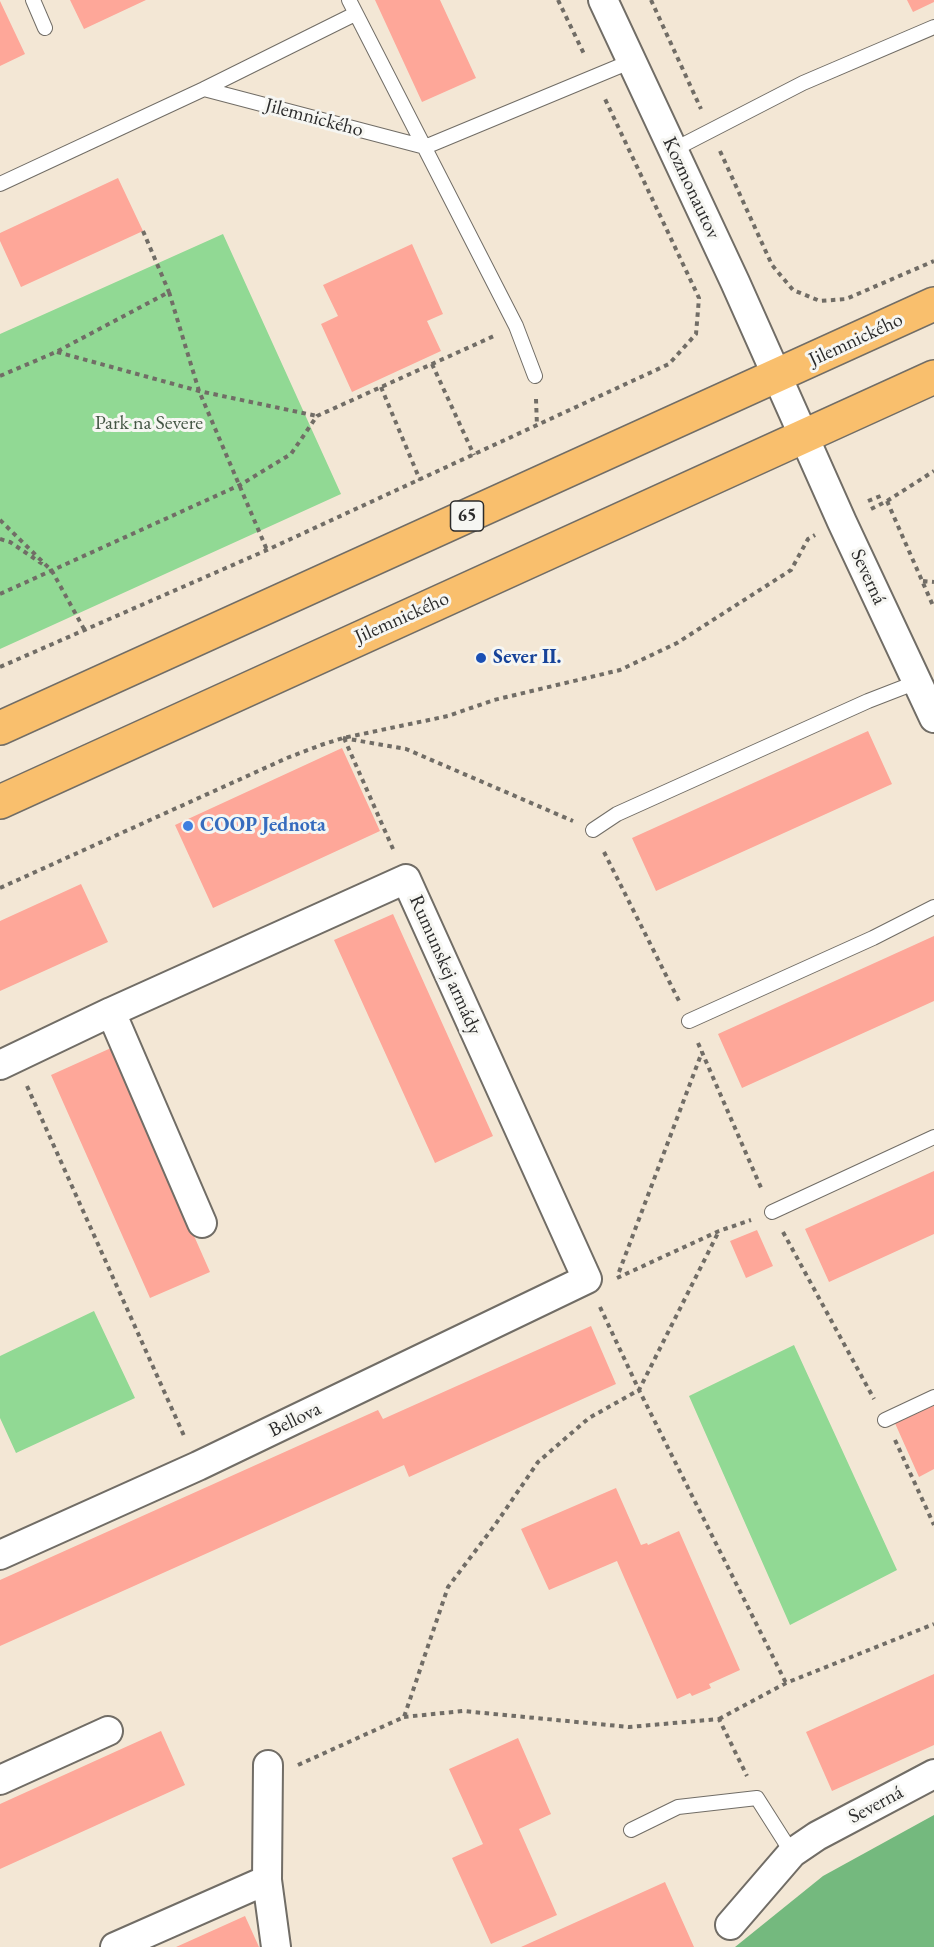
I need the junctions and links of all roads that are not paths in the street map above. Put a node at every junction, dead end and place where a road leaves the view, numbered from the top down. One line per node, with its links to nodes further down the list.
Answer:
1 (33, 0): 6 (lane)
2 (349, 0): 4 (lane)
3 (603, 0): 7 (street, Kozmonautov)
4 (355, 14): 8 (lane); 9 (lane)
5 (934, 27): 10 (lane)
6 (45, 28)
7 (632, 61): 9 (lane); 10 (street, Kozmonautov)
8 (204, 89): 9 (lane, Jilemnického); 11 (lane)
9 (425, 147): 13 (lane)
10 (673, 150): 14 (street, Kozmonautov)
11 (0, 183)
12 (934, 304): 14 (main road, Jilemnického / 65)
13 (535, 376)
14 (778, 376): 16 (street); 19 (main road, Jilemnického / 65)
15 (934, 376): 16 (main road, Jilemnického)
16 (804, 435): 17 (street, Severná); 20 (main road, Jilemnického)
17 (917, 682): 18 (street, Severná); 21 (lane)
18 (934, 718)
19 (0, 728)
20 (0, 802)
21 (593, 830)
22 (934, 907): 24 (lane)
23 (111, 1012): 25 (street, Rumunskej armády); 28 (street); 29 (street, Rumunskej armády)
24 (689, 1021)
25 (7, 1061)
26 (934, 1137): 27 (lane)
27 (772, 1212)
28 (202, 1223)
29 (587, 1280): 32 (street, Bellova)
30 (934, 1397): 31 (lane)
31 (885, 1420)
32 (0, 1555)
33 (108, 1731): 36 (street)
34 (268, 1766): 39 (street)
35 (934, 1774): 38 (street, Severná)
36 (0, 1780)
37 (631, 1830): 38 (lane)
38 (792, 1853): 40 (street, Severná)
39 (267, 1880): 41 (street); 42 (street)
40 (730, 1925)
41 (116, 1947)
42 (276, 1947)

